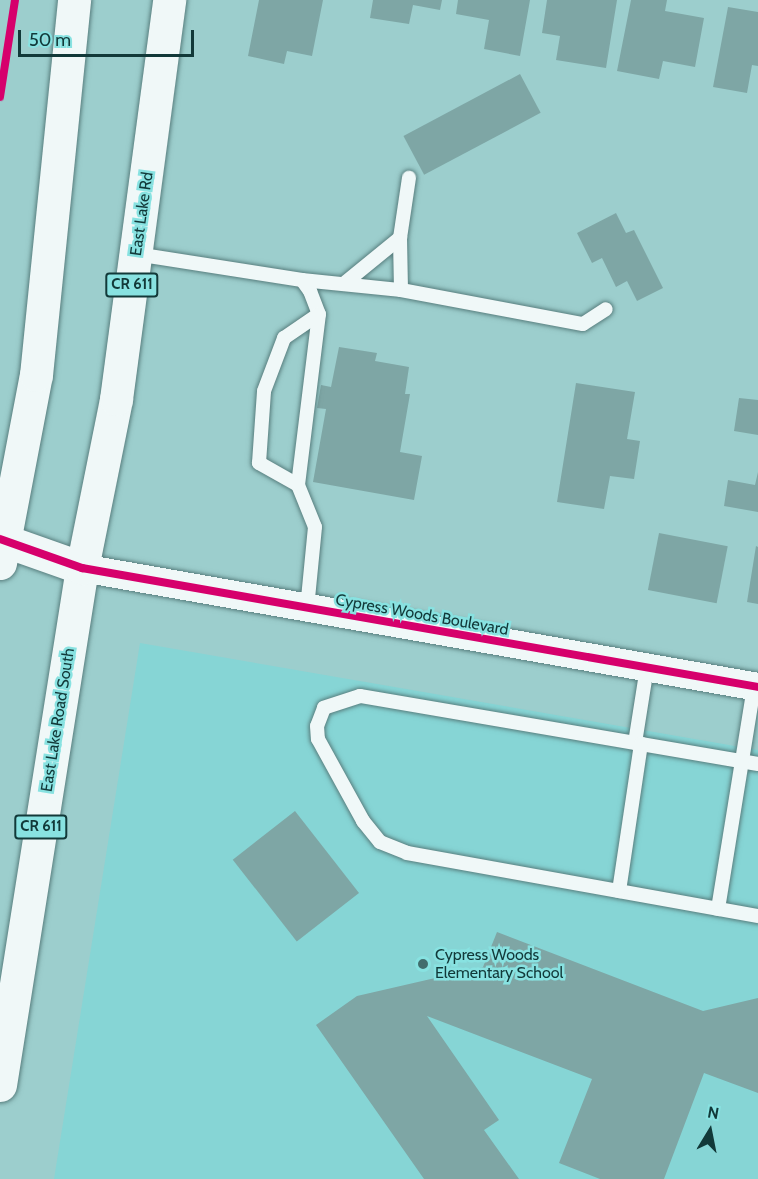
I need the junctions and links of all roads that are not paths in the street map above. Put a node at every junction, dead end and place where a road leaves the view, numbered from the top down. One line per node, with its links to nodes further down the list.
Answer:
1 (74, 0): 12 (main road)
2 (169, 0): 5 (main road, East Lake Rd / CR 611)
3 (408, 178): 4 (lane)
4 (400, 238): 7 (lane); 8 (lane)
5 (136, 254): 6 (lane); 13 (main road, East Lake Rd / CR 611)
6 (302, 280): 7 (lane); 10 (lane)
7 (346, 282): 8 (lane)
8 (401, 290): 9 (lane)
9 (606, 309)
10 (319, 314): 11 (lane); 11 (lane)
11 (298, 484): 14 (lane)
12 (1, 547): 13 (main road)
13 (82, 568): 14 (street, Cypress Woods Boulevard); 23 (main road, East Lake Road South / CR 611)
14 (307, 609): 15 (street, Cypress Woods Boulevard)
15 (647, 667): 16 (street, Cypress Woods Boulevard); 17 (lane)
16 (756, 687): 18 (lane)
17 (638, 744): 18 (lane); 20 (lane); 20 (lane)
18 (742, 761): 19 (lane); 21 (lane)
19 (758, 764)
20 (619, 891): 21 (lane)
21 (718, 909): 22 (lane)
22 (758, 916)
23 (0, 1085)

